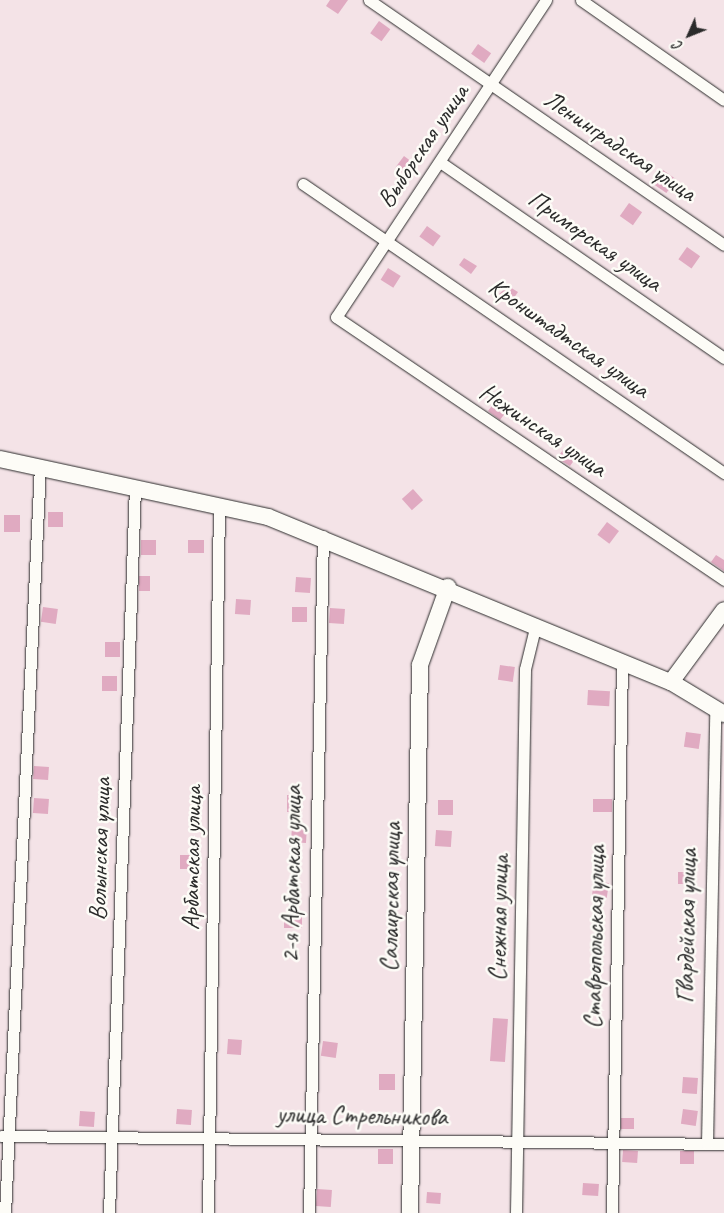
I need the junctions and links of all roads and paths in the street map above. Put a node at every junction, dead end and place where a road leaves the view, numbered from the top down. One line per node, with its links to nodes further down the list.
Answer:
1 (369, 0): 4 (street, Ленинградская улица)
2 (546, 0): 4 (street, Выборская улица)
3 (581, 0): 5 (street)
4 (491, 85): 6 (street, Выборская улица); 9 (street, Ленинградская улица)
5 (724, 100)
6 (440, 162): 8 (street, Выборская улица); 11 (street, Приморская улица)
7 (303, 184): 8 (street, Кронштадтская улица)
8 (388, 239): 10 (street, Выборская улица); 14 (street, Кронштадтская улица)
9 (724, 245)
10 (336, 317): 18 (street, Нежинская улица)
11 (724, 358)
12 (0, 459): 13 (main road)
13 (40, 466): 15 (main road); 25 (street)
14 (724, 473)
15 (135, 487): 16 (main road); 26 (street, Волынская улица)
16 (219, 505): 17 (main road); 27 (street, Арбатская улица)
17 (323, 536): 19 (main road); 28 (street, 2-я Арбатская улица)
18 (724, 580)
19 (448, 588): 21 (main road); 29 (main road, Салаирская улица)
20 (724, 610): 23 (main road)
21 (536, 624): 22 (main road); 30 (street, Снежная улица)
22 (622, 661): 23 (main road); 31 (street, Ставропольская улица)
23 (671, 682): 24 (main road)
24 (720, 712): 32 (street, Гвардейская улица)
25 (3, 1136): 26 (street, улица Стрельникова); 34 (street)
26 (112, 1136): 27 (street, улица Стрельникова); 35 (street, Волынская улица)
27 (210, 1137): 28 (street, улица Стрельникова); 36 (street, Арбатская улица)
28 (311, 1138): 29 (street, улица Стрельникова); 37 (street, 2-я Арбатская улица)
29 (413, 1140): 30 (street, улица Стрельникова); 38 (main road, Салаирская улица)
30 (517, 1141): 31 (street, улица Стрельникова); 39 (street, Снежная улица)
31 (615, 1142): 32 (street, улица Стрельникова); 40 (street, Ставропольская улица)
32 (708, 1144): 33 (street, улица Стрельникова)
33 (724, 1144)
34 (5, 1213)
35 (109, 1213)
36 (208, 1213)
37 (309, 1213)
38 (410, 1213)
39 (516, 1213)
40 (612, 1213)

